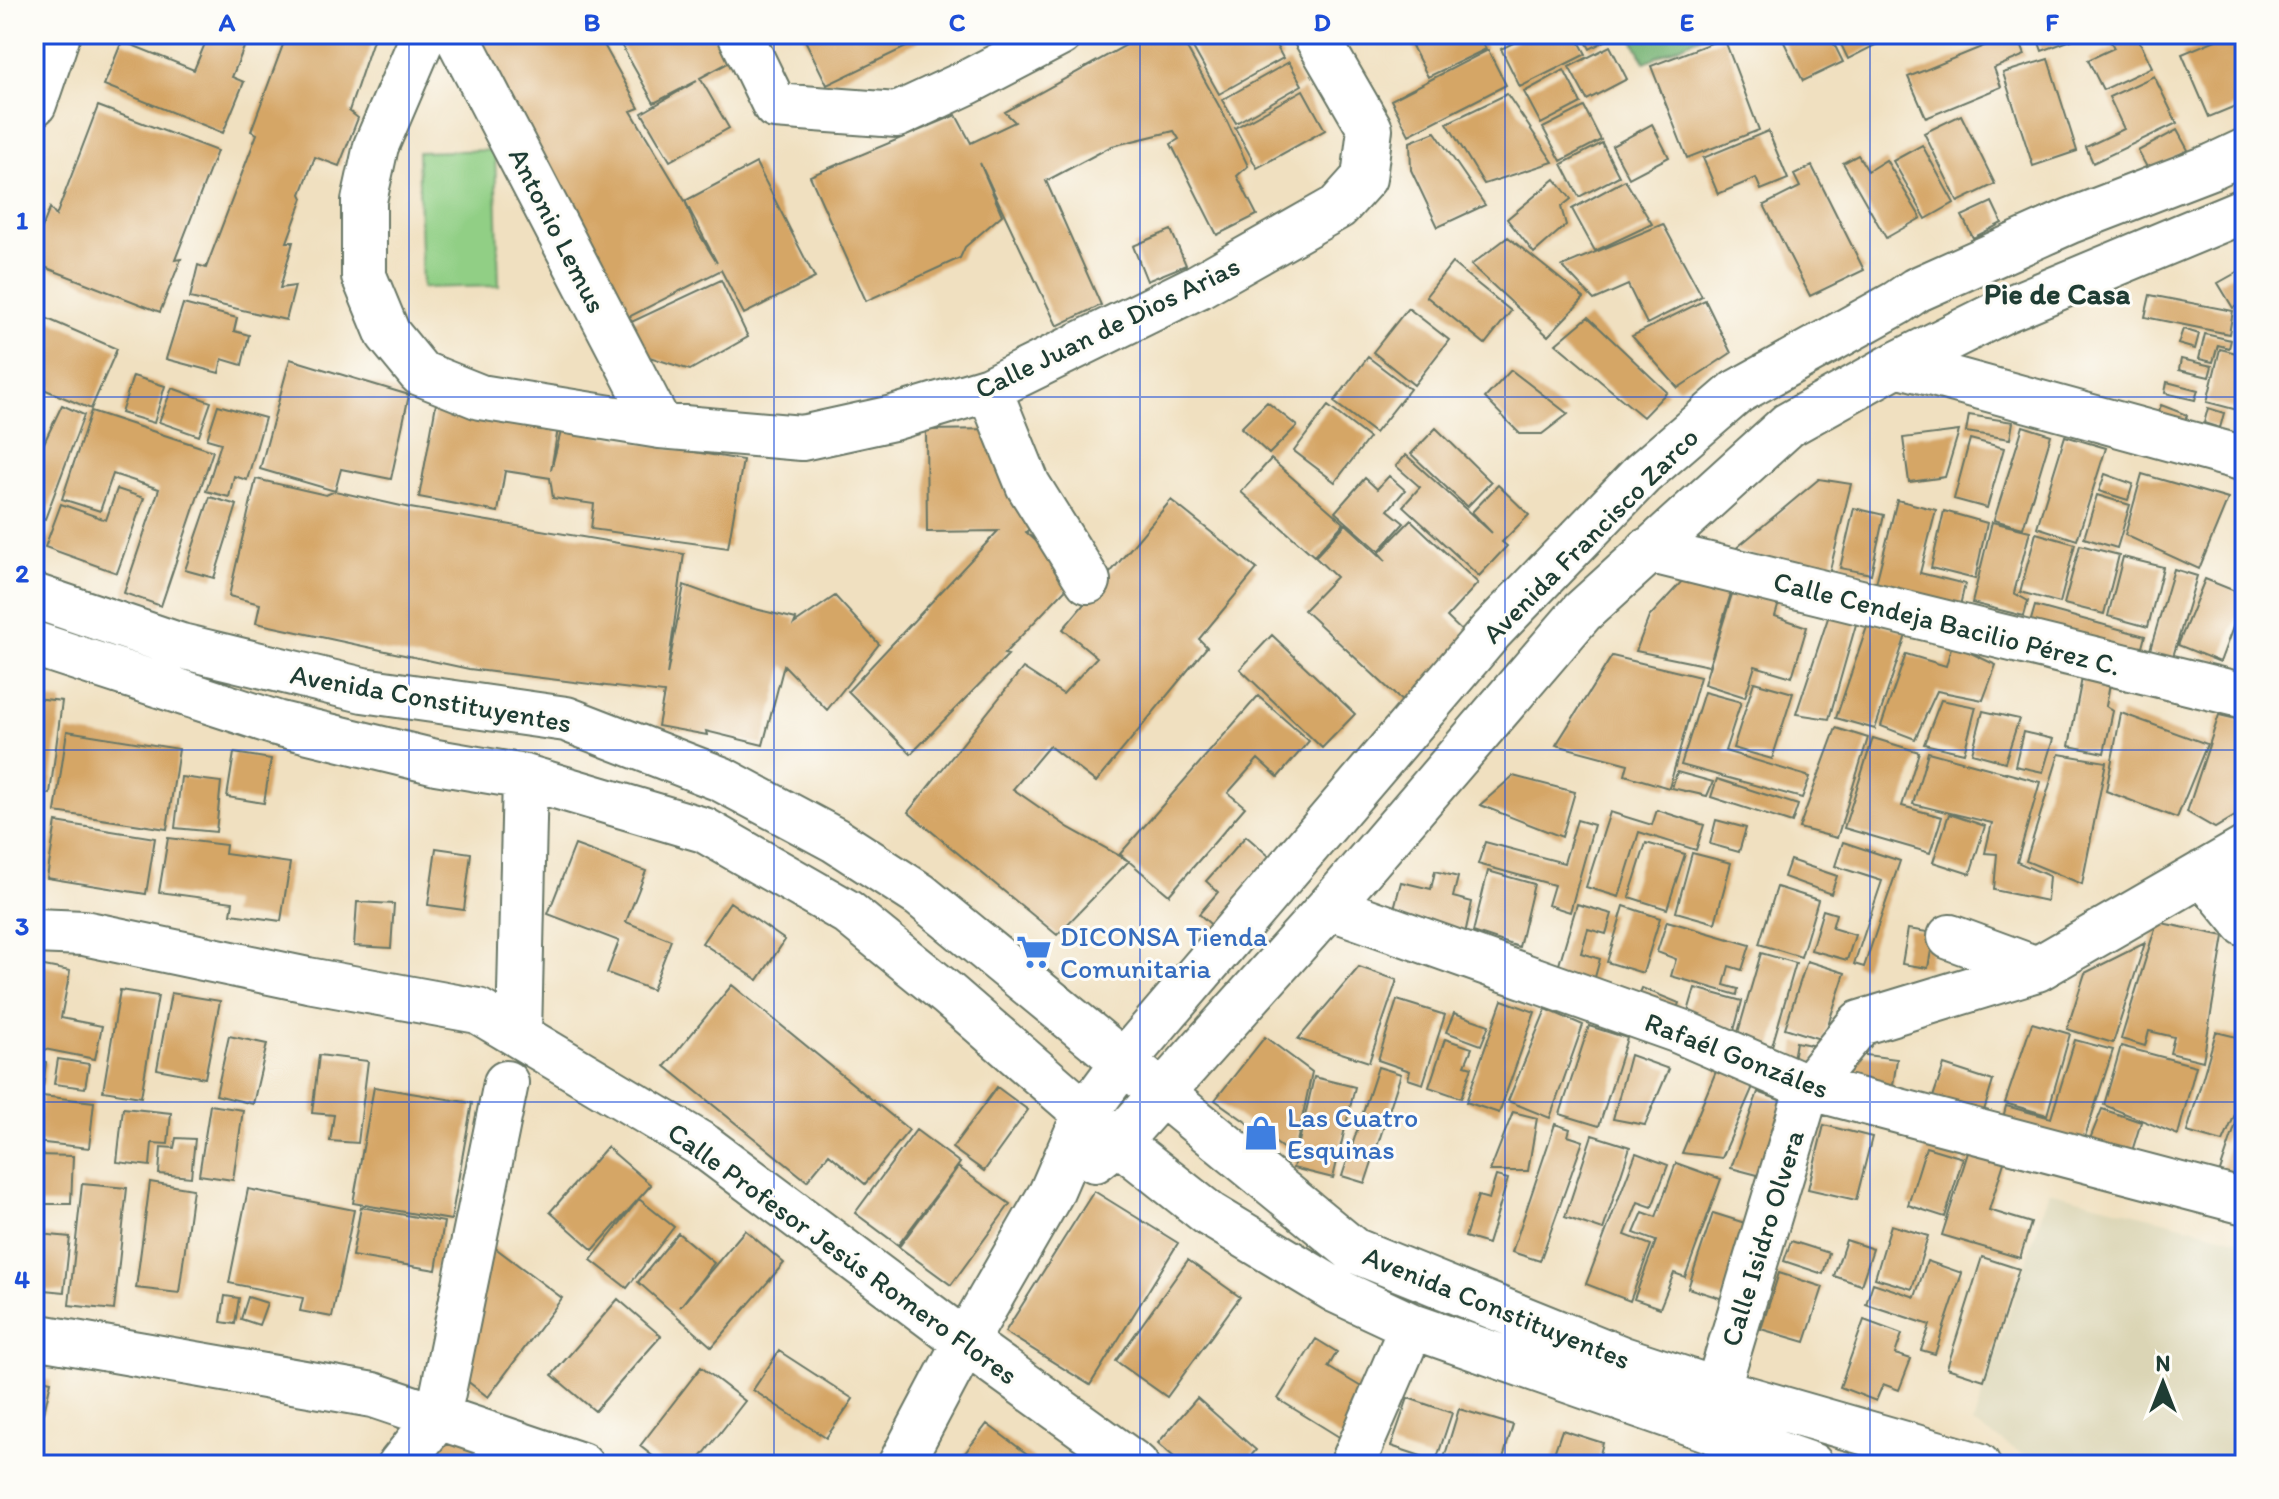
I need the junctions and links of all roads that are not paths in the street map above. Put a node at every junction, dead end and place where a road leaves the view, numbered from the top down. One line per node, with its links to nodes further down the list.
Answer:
1 (58, 34): 7 (street)
2 (424, 34): 12 (street, Calle Juan de Dios Arias)
3 (456, 34): 12 (street, Antonio Lemus)
4 (740, 34): 5 (street)
5 (1060, 34)
6 (1315, 34): 11 (street, Calle Juan de Dios Arias)
7 (34, 104)
8 (2245, 151): 30 (street, Avenida Francisco Zarco)
9 (2232, 224): 10 (street, Avenida Francisco Zarco)
10 (1897, 364): 13 (street); 14 (street, Avenida Francisco Zarco)
11 (989, 389): 12 (street, Calle Juan de Dios Arias); 15 (street)
12 (660, 426)
13 (2245, 459)
14 (1648, 550): 18 (street, Calle Cendeja Bacilio Pérez C.); 22 (street, Avenida Francisco Zarco)
15 (1088, 581)
16 (34, 596): 26 (street, Avenida Constituyentes)
17 (34, 644): 19 (street, Avenida Constituyentes)
18 (2245, 696)
19 (525, 777): 28 (street, Avenida Constituyentes); 29 (street)
20 (2245, 849): 21 (street)
21 (2203, 873): 23 (street); 27 (street)
22 (1329, 907): 32 (street, Rafaél Gonzáles); 33 (street, Avenida Francisco Zarco)
23 (2245, 924)
24 (34, 931): 29 (street, Calle Profesor Jesús Romero Flores)
25 (1950, 937): 27 (street)
26 (991, 952): 28 (street); 30 (street, Avenida Constituyentes)
27 (2037, 969): 32 (street)
28 (949, 995): 34 (street, Avenida Constituyentes)
29 (519, 1035): 40 (street, Calle Profesor Jesús Romero Flores)
30 (1125, 1060): 33 (street, Avenida Constituyentes); 34 (street, Avenida Francisco Zarco)
31 (506, 1083): 43 (street)
32 (1808, 1087): 37 (street, Rafaél Gonzáles); 42 (street, Calle Isidro Olvera)
33 (1160, 1092): 35 (street, Avenida Francisco Zarco); 41 (street, Avenida Constituyentes)
34 (1085, 1114): 35 (street, Avenida Constituyentes); 36 (street, Avenida Francisco Zarco)
35 (1118, 1142): 36 (street, Avenida Francisco Zarco); 38 (street, Avenida Constituyentes)
36 (1051, 1193): 40 (street, Avenida Francisco Zarco)
37 (2245, 1202)
38 (1412, 1326): 41 (street, Avenida Constituyentes); 48 (street)
39 (34, 1336): 43 (street)
40 (965, 1342): 46 (street, Avenida Francisco Zarco); 47 (street, Calle Profesor Jesús Romero Flores)
41 (1581, 1364): 42 (street, Avenida Constituyentes); 49 (street, Avenida Constituyentes)
42 (1717, 1390): 50 (street, Avenida Constituyentes)
43 (438, 1417): 44 (street); 45 (street)
44 (400, 1465)
45 (581, 1465)
46 (900, 1465)
47 (1136, 1465)
48 (1352, 1465)
49 (1811, 1465)
50 (1978, 1465)

